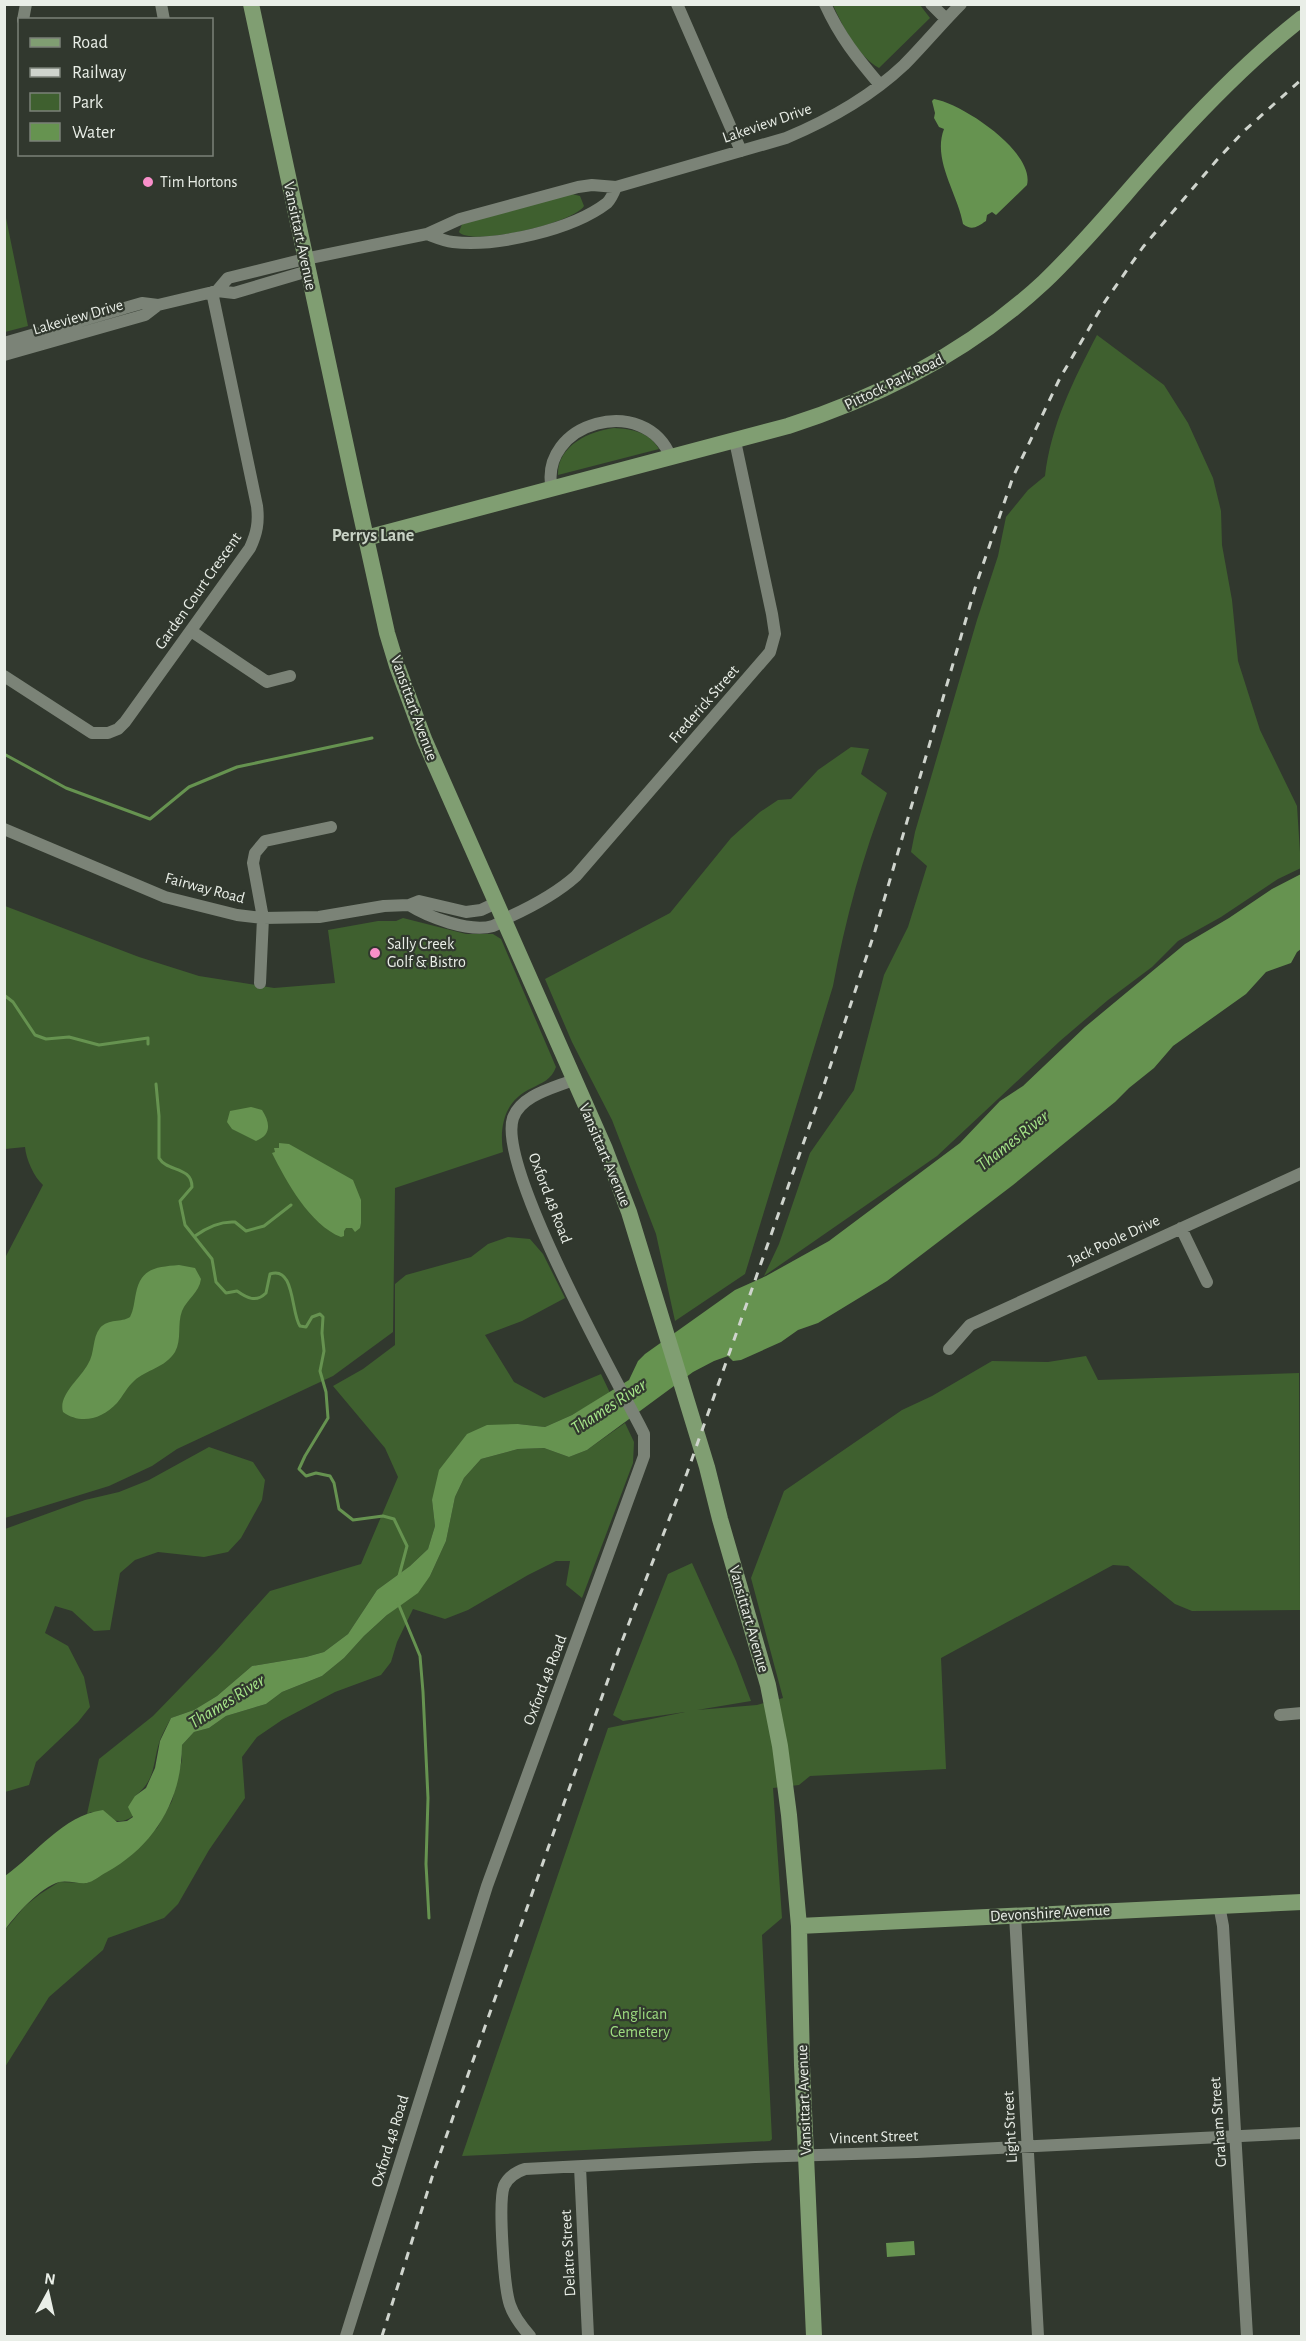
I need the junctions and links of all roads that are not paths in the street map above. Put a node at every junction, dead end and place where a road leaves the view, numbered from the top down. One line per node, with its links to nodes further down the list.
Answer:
1 (251, 4): 12 (main road, Vansittart Avenue)
2 (677, 4): 9 (street)
3 (825, 4): 8 (street)
4 (932, 4): 7 (street)
5 (961, 4): 7 (street, Lakeview Drive)
6 (1302, 18): 17 (main road, Pittock Park Road)
7 (946, 19): 8 (street, Lakeview Drive)
8 (880, 85): 9 (street, Lakeview Drive)
9 (741, 151): 10 (street, Lakeview Drive)
10 (616, 187): 11 (street, Lakeview Drive); 11 (street, Lakeview Drive)
11 (426, 234): 12 (street, Lakeview Drive)
12 (306, 265): 13 (street, Lakeview Drive); 20 (main road, Vansittart Avenue)
13 (214, 292): 14 (street, Lakeview Drive); 21 (street, Garden Court Crescent)
14 (158, 305): 15 (street, Lakeview Drive); 16 (street, Lakeview Drive)
15 (4, 343)
16 (4, 355)
17 (735, 441): 18 (main road, Pittock Park Road); 29 (street, Frederick Street)
18 (671, 458): 19 (main road, Pittock Park Road); 19 (street)
19 (552, 490): 20 (main road, Pittock Park Road)
20 (366, 538): 26 (main road, Vansittart Avenue)
21 (191, 631): 22 (street, Garden Court Crescent); 23 (street)
22 (4, 676)
23 (290, 676)
24 (331, 827): 28 (street)
25 (4, 829): 28 (street, Fairway Road)
26 (496, 903): 27 (street, Fairway Road); 29 (main road, Vansittart Avenue)
27 (409, 905): 28 (street, Fairway Road); 29 (street, Fairway Road)
28 (263, 918): 30 (street)
29 (503, 920): 31 (main road, Vansittart Avenue)
30 (260, 982)
31 (573, 1080): 41 (main road, Vansittart Avenue); 47 (street, Oxford 48 Road)
32 (1302, 1173): 33 (street, Jack Poole Drive)
33 (1181, 1228): 34 (street); 35 (street, Jack Poole Drive)
34 (1207, 1282)
35 (949, 1349)
36 (1302, 1713): 37 (street)
37 (1280, 1715)
38 (1302, 1902): 39 (main road, Devonshire Avenue)
39 (1219, 1905): 40 (main road, Devonshire Avenue); 43 (street, Graham Street)
40 (1015, 1915): 41 (main road, Devonshire Avenue); 44 (street, Light Street)
41 (799, 1926): 45 (main road, Vansittart Avenue)
42 (1302, 2133): 43 (street, Vincent Street)
43 (1236, 2136): 44 (street, Vincent Street); 52 (street, Graham Street)
44 (1028, 2148): 45 (street, Vincent Street); 51 (street, Light Street)
45 (806, 2156): 46 (street, Vincent Street); 50 (main road, Vansittart Avenue)
46 (580, 2167): 48 (street, Vincent Street); 49 (street, Delatre Street)
47 (346, 2337)
48 (530, 2337)
49 (588, 2337)
50 (814, 2337)
51 (1038, 2337)
52 (1247, 2337)

